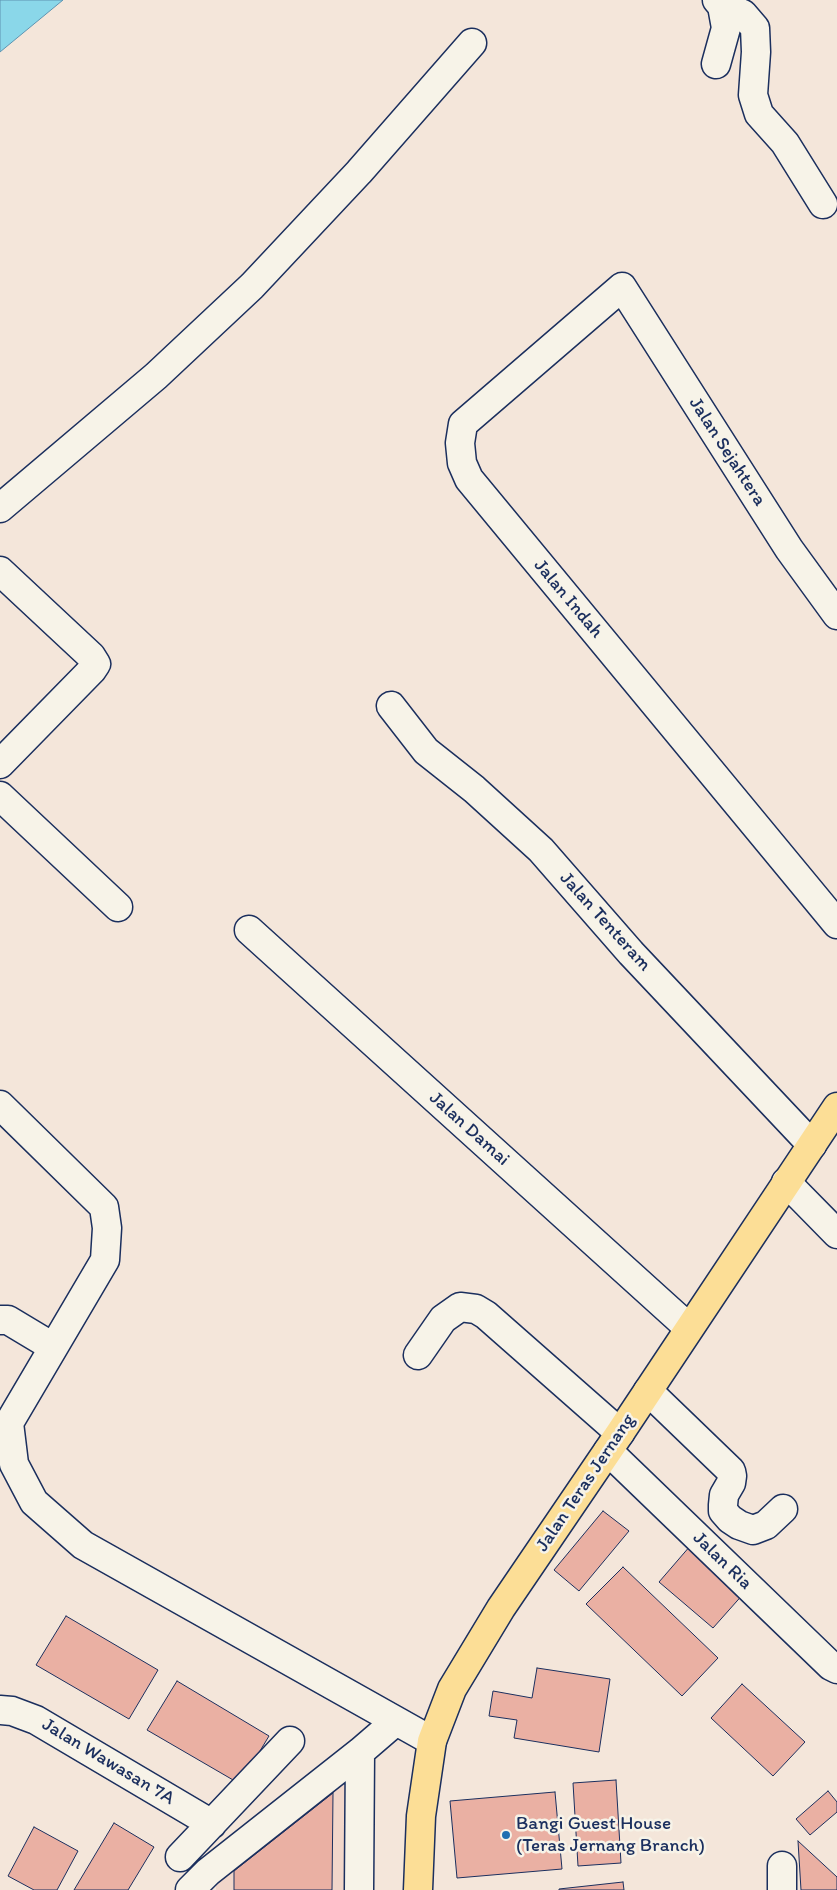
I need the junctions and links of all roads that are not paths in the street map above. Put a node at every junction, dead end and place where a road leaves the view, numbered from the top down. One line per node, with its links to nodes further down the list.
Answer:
1 (719, 3): 3 (street); 4 (street)
2 (472, 43): 6 (street)
3 (716, 64)
4 (823, 204)
5 (622, 287): 8 (street, Jalan Sejahtera); 13 (street, Jalan Indah)
6 (0, 508)
7 (0, 571): 10 (street)
8 (837, 615)
9 (391, 706): 17 (street, Jalan Tenteram)
10 (0, 764)
11 (0, 796): 12 (street)
12 (118, 907)
13 (837, 924)
14 (248, 930): 21 (street, Jalan Damai)
15 (0, 1105): 22 (street)
16 (837, 1108): 17 (main road, Jalan Teras Jernang)
17 (812, 1145): 18 (main road, Jalan Teras Jernang)
18 (786, 1182): 19 (street); 21 (main road, Jalan Teras Jernang)
19 (837, 1234)
20 (0, 1320): 22 (street)
21 (689, 1328): 24 (main road, Jalan Teras Jernang)
22 (53, 1347): 25 (street)
23 (418, 1355): 26 (street, Jalan Ria)
24 (648, 1391): 26 (main road, Jalan Teras Jernang); 29 (street)
25 (4, 1420): 28 (street)
26 (614, 1442): 30 (street, Jalan Ria); 34 (main road, Jalan Teras Jernang)
27 (0, 1482): 28 (street)
28 (34, 1502): 32 (street)
29 (783, 1509)
30 (837, 1669)
31 (0, 1710): 36 (street, Jalan Wawasan 7A)
32 (396, 1721): 34 (street); 35 (street)
33 (290, 1741): 36 (street)
34 (432, 1741): 40 (main road, Jalan Teras Jernang)
35 (360, 1752): 38 (street); 39 (street)
36 (212, 1824): 37 (street)
37 (180, 1857)
38 (202, 1884)
39 (359, 1890)
40 (418, 1890)

